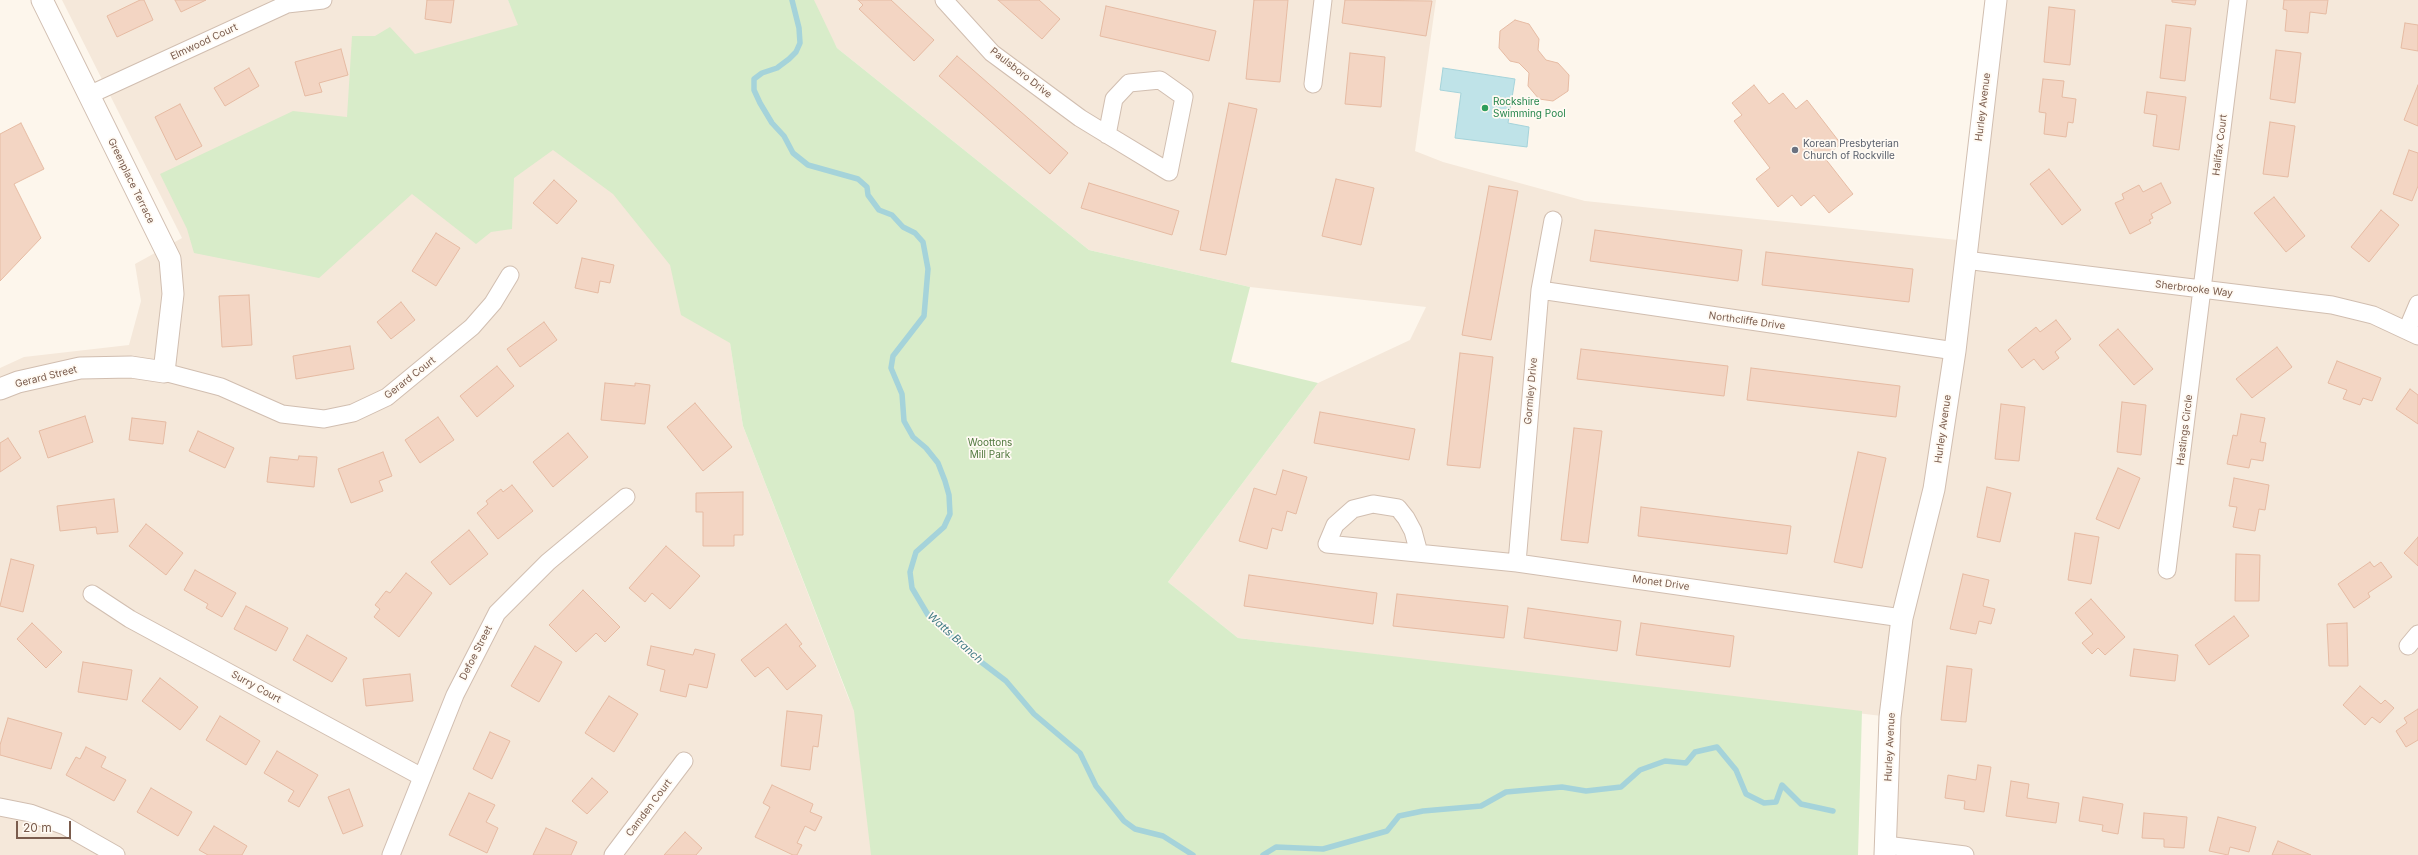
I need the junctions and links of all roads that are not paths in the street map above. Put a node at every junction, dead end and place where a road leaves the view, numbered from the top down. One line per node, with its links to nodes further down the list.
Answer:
1 (42, 0): 8 (street, Greenplace Terrace)
2 (323, 0): 8 (street, Elmwood Court)
3 (944, 0): 9 (street, Paulsboro Drive)
4 (1322, 0): 7 (street)
5 (1996, 0): 11 (street, Hurley Avenue)
6 (2238, 0): 14 (street, Halifax Court)
7 (1313, 84)
8 (89, 95): 18 (street, Greenplace Terrace)
9 (1107, 134): 9 (street, Paulsboro Drive)
10 (1553, 220): 13 (street, Gormley Drive)
11 (1965, 260): 14 (street, Sherbrooke Way); 17 (street, Hurley Avenue)
12 (510, 275): 18 (street, Gerard Court)
13 (1540, 290): 17 (street, Northcliffe Drive); 22 (street, Gormley Drive)
14 (2202, 290): 16 (street, Sherbrooke Way); 23 (street, Hastings Circle)
15 (2418, 304): 16 (street)
16 (2413, 333)
17 (1955, 352): 25 (street, Hurley Avenue)
18 (164, 372): 19 (street, Gerard Street)
19 (0, 390)
20 (626, 497): 27 (street, Defoe Street)
21 (1419, 553): 21 (street, Monet Drive); 22 (street, Monet Drive)
22 (1517, 563): 25 (street, Monet Drive)
23 (2167, 570)
24 (92, 594): 27 (street, Surry Court)
25 (1902, 618): 29 (street, Hurley Avenue)
26 (684, 761): 32 (street, Camden Court)
27 (422, 777): 31 (street, Defoe Street)
28 (0, 807): 30 (street)
29 (1886, 850): 33 (street)
30 (113, 854)
31 (391, 855)
32 (613, 855)
33 (1965, 855)

